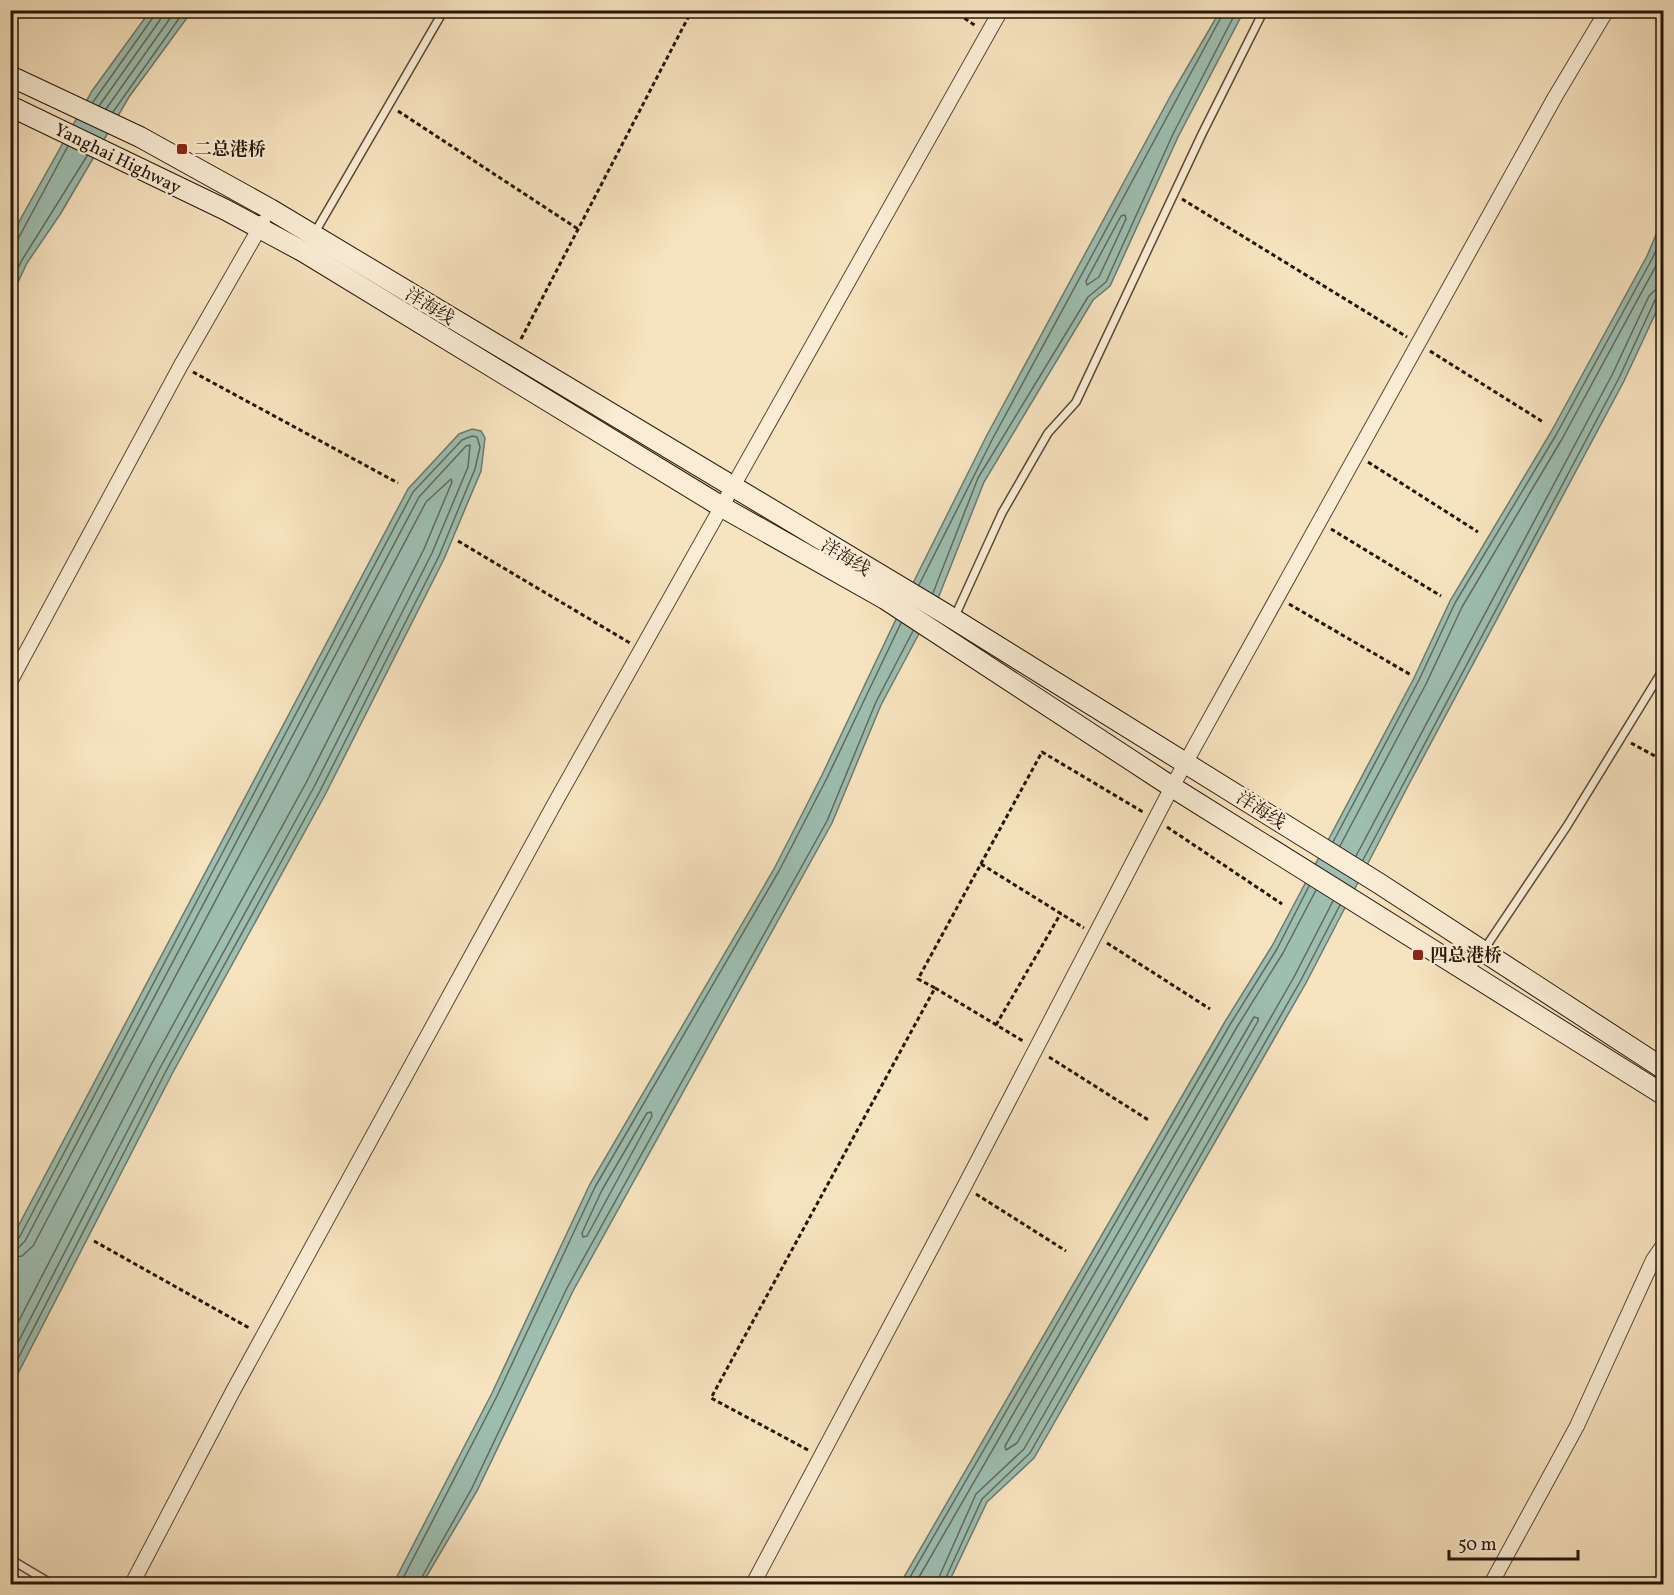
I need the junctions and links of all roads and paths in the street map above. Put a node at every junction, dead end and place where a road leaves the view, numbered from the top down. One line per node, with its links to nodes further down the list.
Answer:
1 (444, 10): 10 (lane)
2 (692, 10): 15 (path)
3 (952, 10): 7 (path)
4 (1001, 10): 7 (street)
5 (1264, 10): 12 (lane)
6 (1607, 10): 17 (street)
7 (988, 33): 23 (street)
8 (10, 76): 13 (main road, 洋海线)
9 (10, 105): 11 (main road, Yanghai Highway)
10 (389, 105): 15 (path); 16 (lane)
11 (130, 163): 14 (main road, 洋海线)
12 (1174, 194): 17 (path); 31 (lane)
13 (270, 209): 14 (street); 16 (main road, 洋海线)
14 (260, 228): 16 (main road, 洋海线); 19 (street)
15 (578, 229): 18 (path)
16 (309, 244): 18 (main road, 洋海线); 24 (main road, 洋海线)
17 (1418, 344): 20 (path); 21 (street)
18 (513, 355): 23 (main road, 洋海线)
19 (181, 365): 22 (path); 35 (street)
20 (1543, 422)
21 (1356, 455): 25 (street); 26 (path)
22 (398, 483)
23 (733, 488): 24 (street); 28 (main road, 洋海线)
24 (722, 507): 28 (main road, 洋海线); 32 (street)
25 (1319, 522): 29 (path); 30 (street)
26 (1478, 532)
27 (458, 541): 32 (path)
28 (891, 593): 31 (main road, 洋海线)
29 (1441, 596)
30 (1278, 597): 34 (path); 38 (street)
31 (944, 625): 38 (main road, 洋海线); 39 (main road, 洋海线)
32 (642, 650): 52 (street)
33 (1664, 668): 36 (lane)
34 (1411, 675)
35 (10, 682)
36 (1621, 737): 37 (path); 43 (lane)
37 (1664, 761)
38 (1185, 763): 39 (street); 43 (main road, 洋海线)
39 (1172, 787): 40 (street); 44 (main road, 洋海线)
40 (1156, 820): 41 (path); 48 (street); 53 (path)
41 (1282, 904)
42 (1061, 913): 45 (path)
43 (1483, 951): 44 (lane); 46 (main road, 洋海线)
44 (1469, 972): 47 (main road, 洋海线)
45 (996, 1025)
46 (1664, 1069)
47 (1664, 1095)
48 (964, 1187): 51 (path); 53 (street)
49 (94, 1242): 52 (path)
50 (1664, 1244): 58 (street)
51 (1066, 1251)
52 (263, 1336): 56 (street)
53 (820, 1457): 57 (street)
54 (10, 1559): 55 (lane)
55 (52, 1584)
56 (132, 1584)
57 (753, 1584)
58 (1491, 1584)

